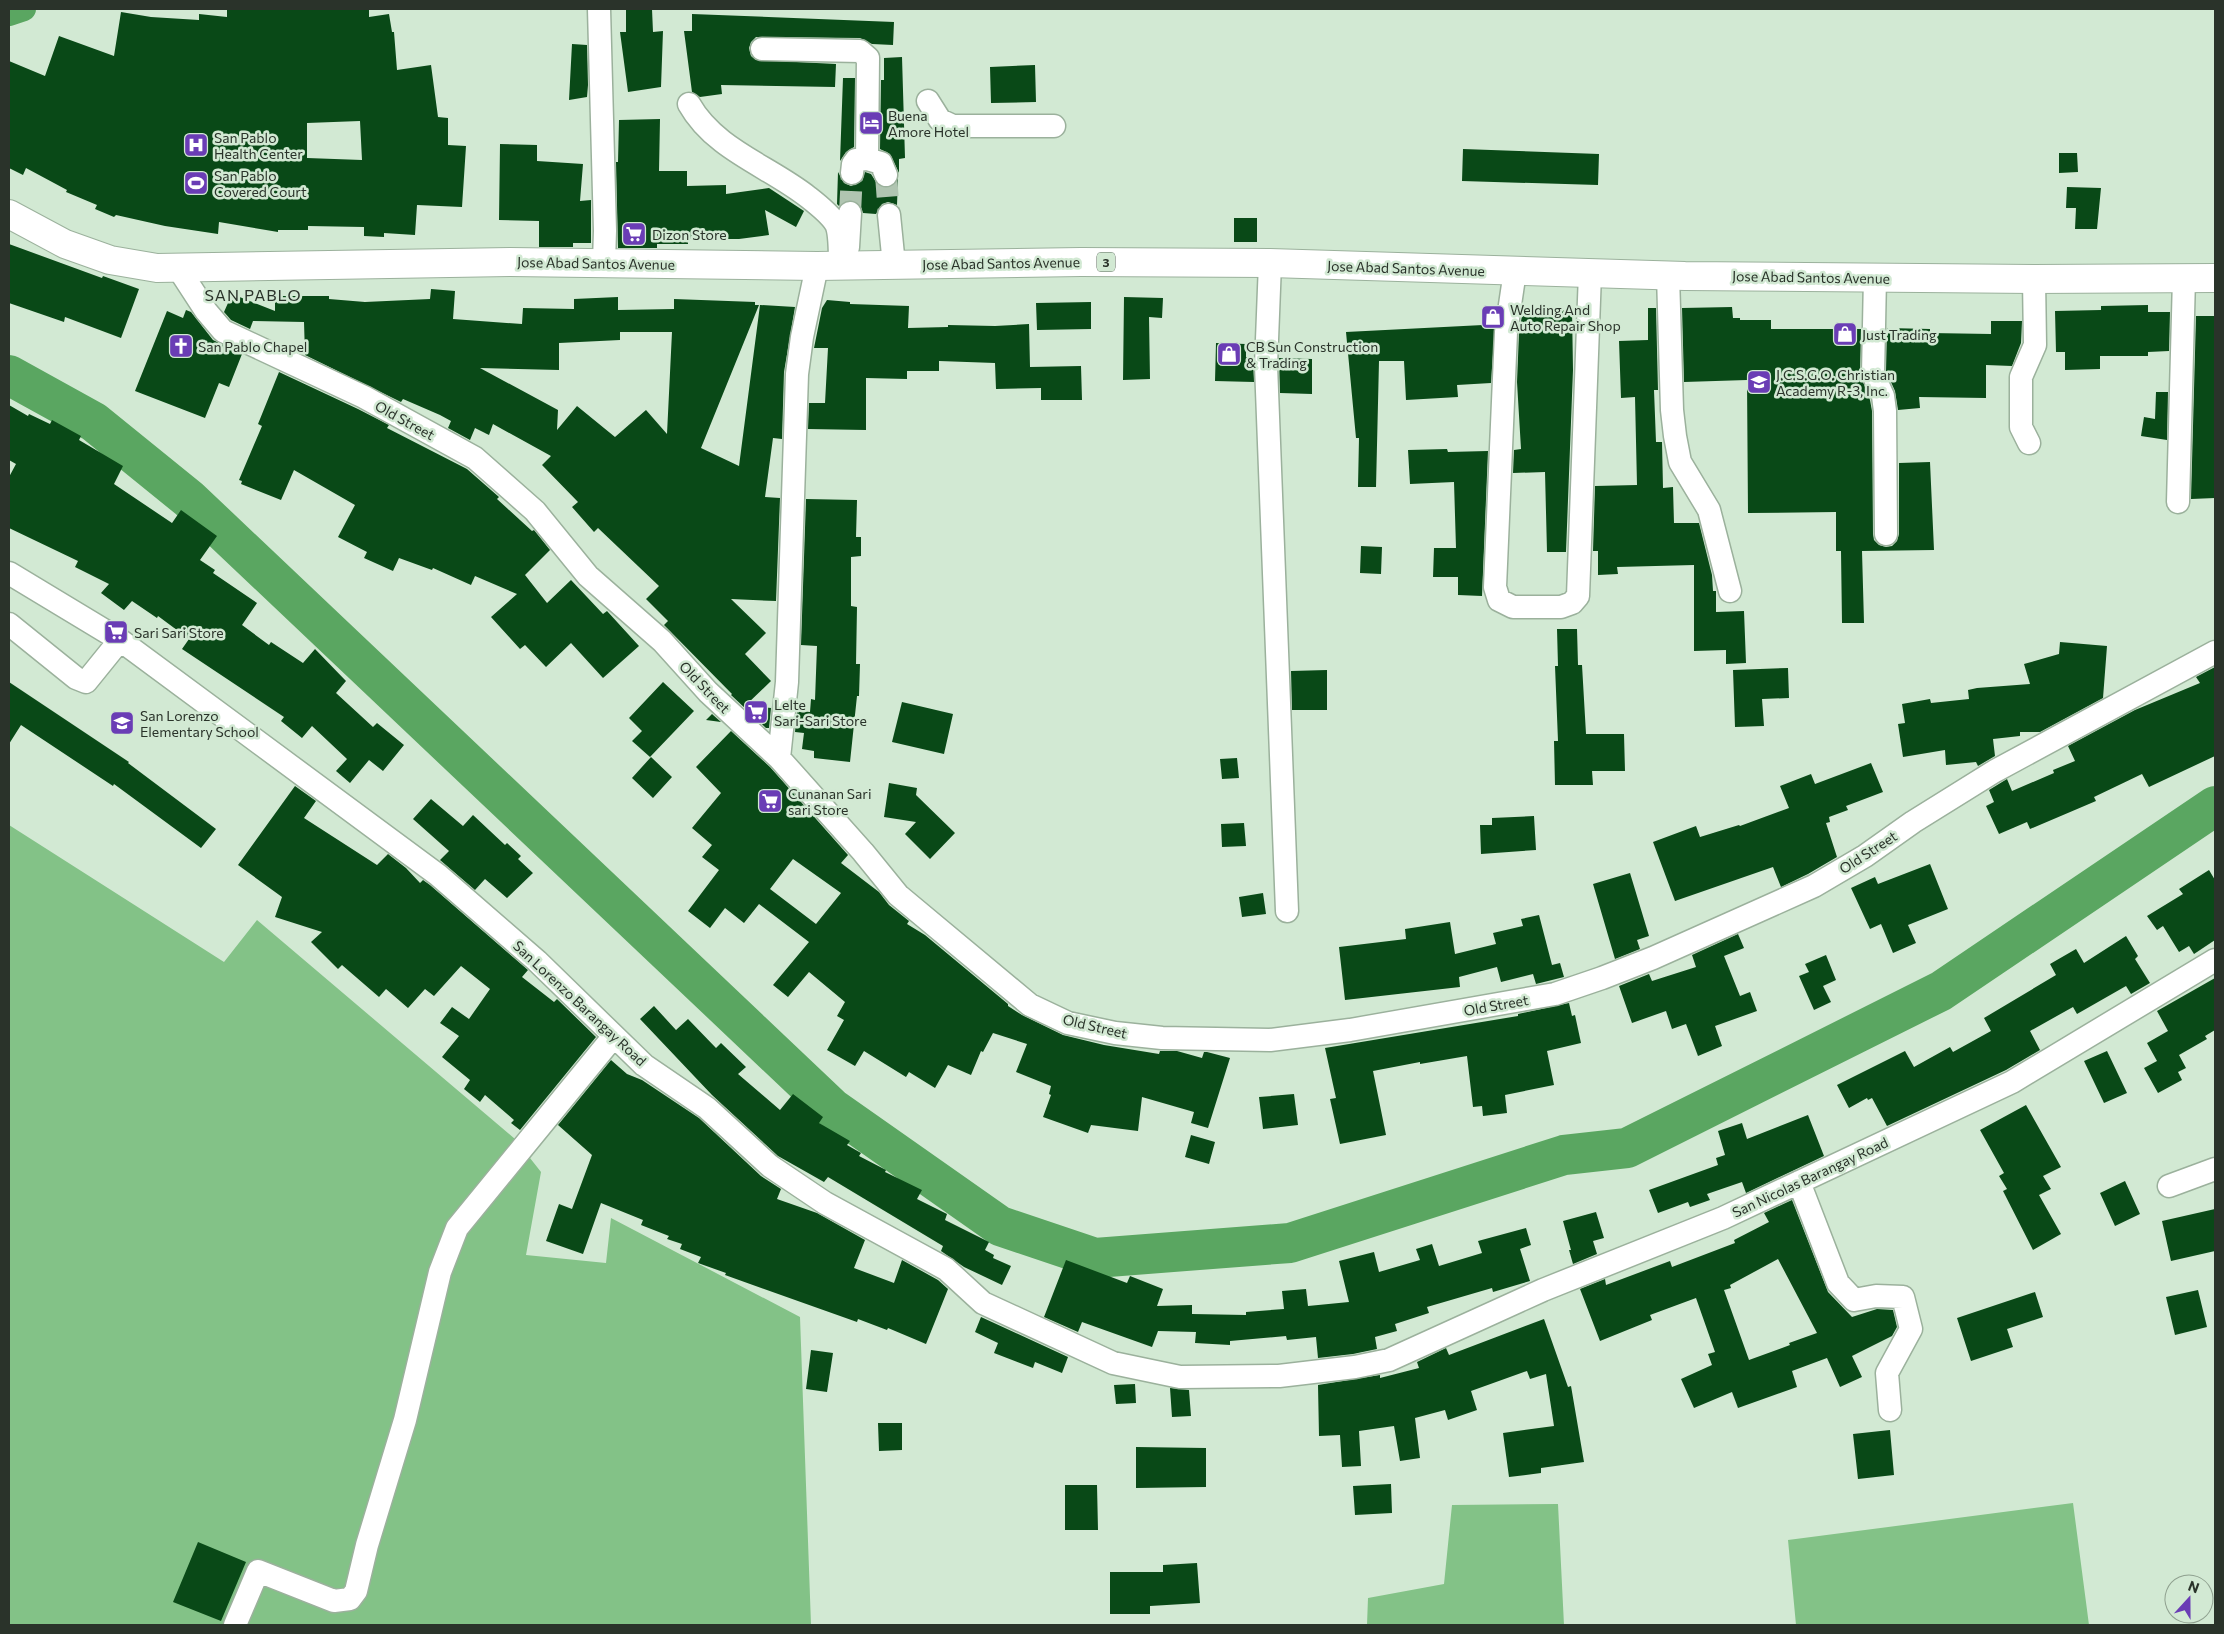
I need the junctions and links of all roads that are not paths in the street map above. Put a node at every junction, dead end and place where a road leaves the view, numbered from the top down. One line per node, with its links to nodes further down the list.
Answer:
1 (599, 9): 10 (street)
2 (762, 49): 6 (street)
3 (928, 101): 5 (street)
4 (689, 104): 13 (street)
5 (1054, 126)
6 (886, 174)
7 (850, 213): 13 (street)
8 (9, 214): 14 (highway, Jose Abad Santos Avenue / 3)
9 (889, 215): 12 (street)
10 (604, 262): 13 (highway, Jose Abad Santos Avenue / 3); 14 (highway, Jose Abad Santos Avenue / 3)
11 (1270, 263): 12 (highway, Jose Abad Santos Avenue / 3); 15 (highway, Jose Abad Santos Avenue / 3); 31 (street)
12 (894, 265): 13 (highway, Jose Abad Santos Avenue / 3)
13 (835, 266): 30 (street)
14 (178, 268): 30 (street, Old Street)
15 (1515, 271): 16 (highway, Jose Abad Santos Avenue / 3); 16 (street)
16 (1590, 273): 17 (highway, Jose Abad Santos Avenue / 3)
17 (1668, 276): 18 (highway, Jose Abad Santos Avenue / 3); 26 (street)
18 (1875, 278): 21 (highway, Jose Abad Santos Avenue / 3); 24 (street)
19 (2184, 278): 20 (highway, Jose Abad Santos Avenue / 3); 21 (highway, Jose Abad Santos Avenue / 3); 23 (street)
20 (2215, 278)
21 (2034, 279): 22 (street)
22 (2030, 443)
23 (2178, 502)
24 (1886, 534)
25 (9, 573): 28 (street, San Lorenzo Barangay Road)
26 (1730, 591)
27 (9, 624): 28 (street)
28 (120, 640): 33 (street, San Lorenzo Barangay Road)
29 (2215, 652): 30 (street, Old Street)
30 (778, 758)
31 (1287, 911)
32 (2215, 960): 35 (street, San Nicolas Barangay Road)
33 (614, 1036): 37 (street, San Lorenzo Barangay Road); 39 (street)
34 (2215, 1169): 36 (street)
35 (1799, 1182): 37 (street, San Nicolas Barangay Road); 38 (street)
36 (2169, 1186)
37 (1389, 1360)
38 (1890, 1410)
39 (235, 1625)

